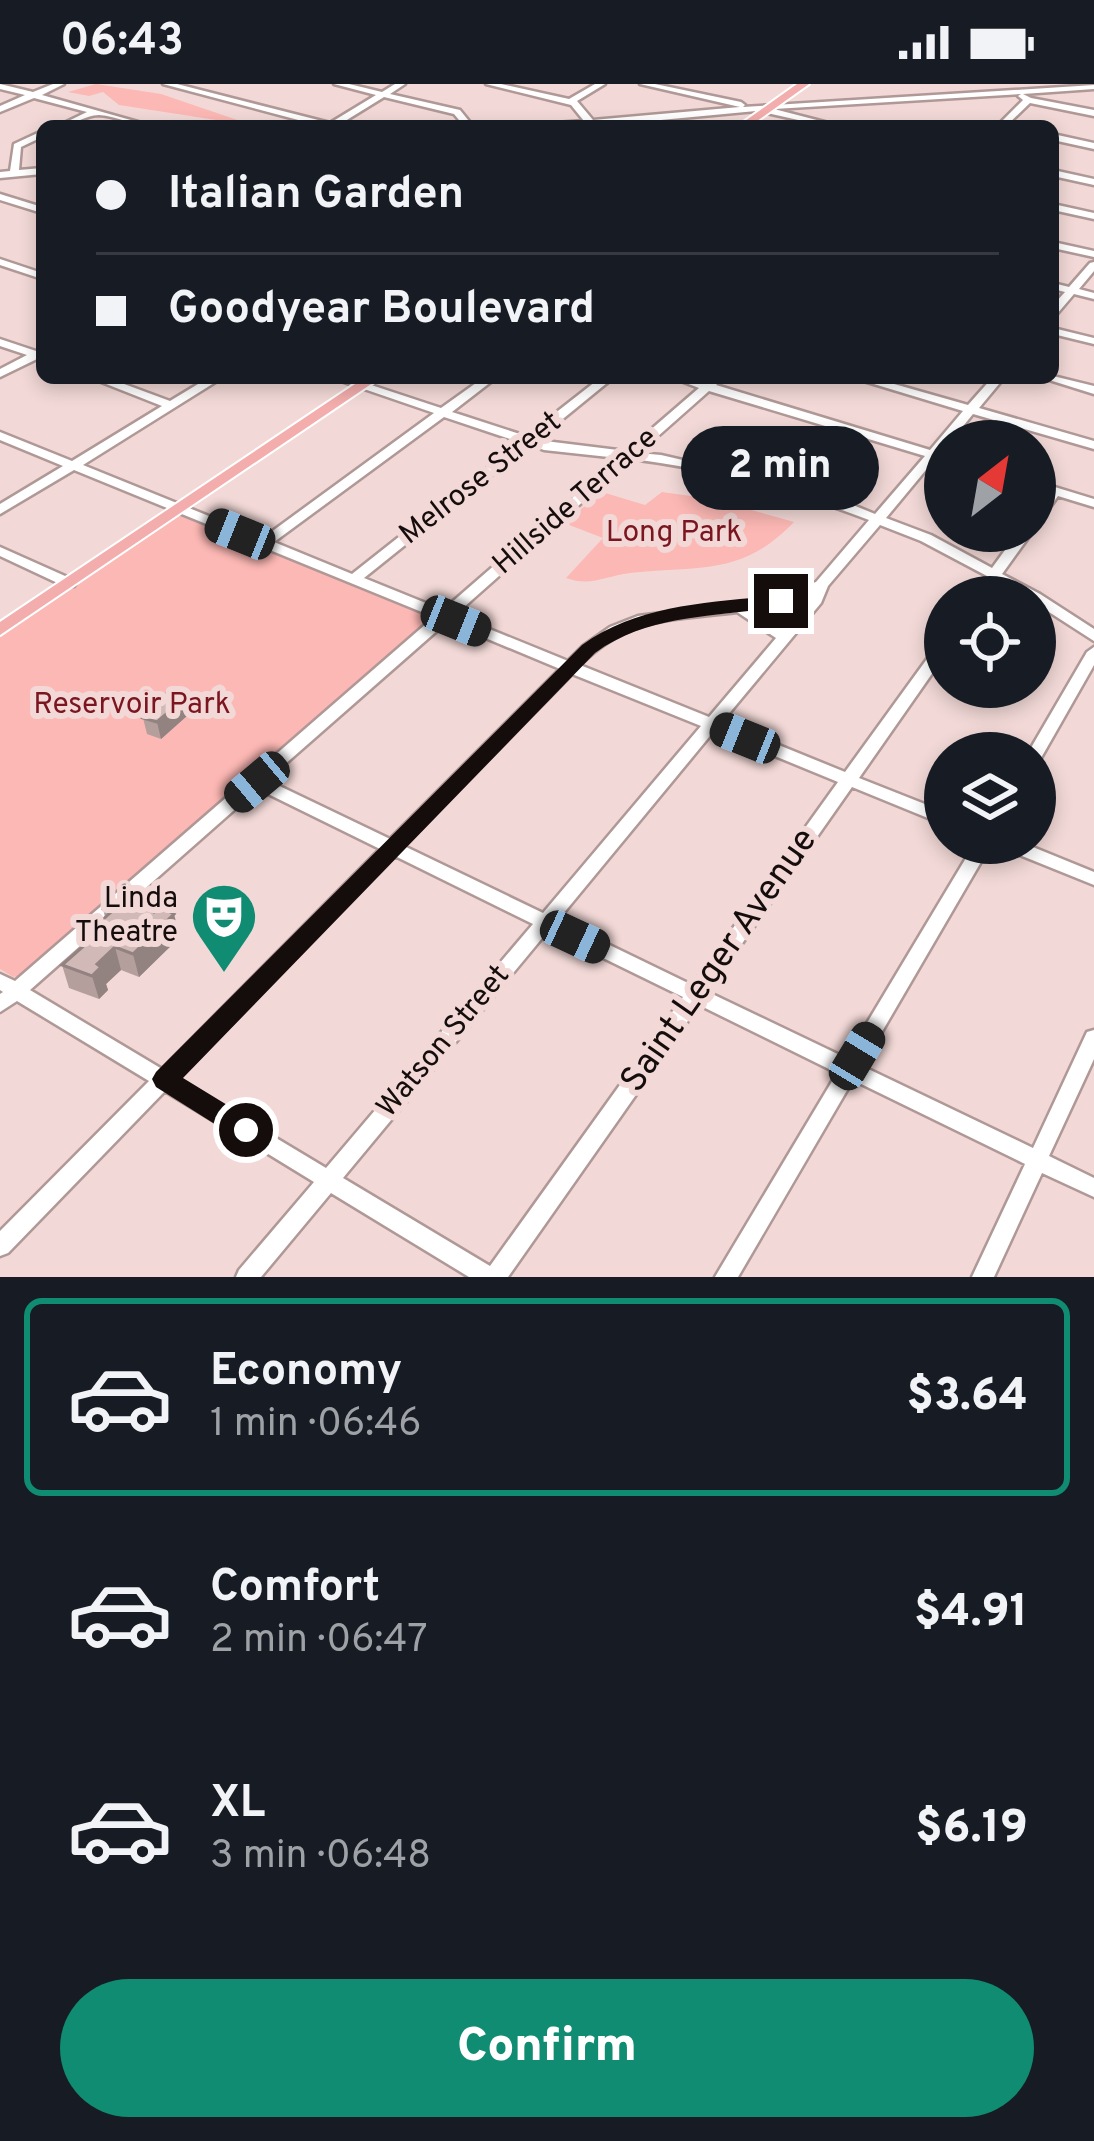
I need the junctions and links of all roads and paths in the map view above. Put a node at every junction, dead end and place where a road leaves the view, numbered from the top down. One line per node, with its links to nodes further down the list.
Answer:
1 (60, 84): 14 (street)
2 (166, 84): 24 (street)
3 (338, 84): 13 (street)
4 (401, 84): 13 (street)
5 (490, 84): 17 (street)
6 (601, 84): 17 (street)
7 (644, 84): 15 (street)
8 (717, 84): 15 (street)
9 (804, 84): 21 (main road)
10 (0, 86): 14 (street)
11 (1094, 87): 12 (street)
12 (1016, 92): 16 (street); 21 (street)
13 (382, 94): 25 (street); 26 (street)
14 (34, 95): 18 (street); 19 (street)
15 (698, 96): 21 (street)
16 (1028, 100): 20 (street); 32 (street)
17 (570, 102): 27 (street)
18 (0, 109)
19 (96, 111): 22 (street); 23 (street)
20 (1094, 113)
21 (767, 114): 28 (street); 29 (main road); 30 (street); 31 (street)
22 (76, 120)
23 (127, 120)
24 (307, 120)
25 (341, 120)
26 (465, 120)
27 (587, 120)
28 (672, 120)
29 (755, 120)
30 (778, 120)
31 (802, 120)
32 (1006, 120)
33 (36, 137): 37 (street)
34 (1059, 138): 35 (street)
35 (1094, 146)
36 (36, 172): 37 (street)
37 (14, 174): 39 (street)
38 (1059, 174): 40 (street)
39 (0, 175)
40 (1094, 182)
41 (0, 197): 42 (street)
42 (36, 208)
43 (1059, 208): 44 (street)
44 (1094, 216)
45 (1059, 246): 46 (street)
46 (1094, 254)
47 (0, 262): 49 (street)
48 (1094, 265): 51 (street)
49 (36, 274)
50 (1059, 288): 51 (street)
51 (1072, 291): 52 (street); 53 (street)
52 (1094, 296)
53 (1059, 305)
54 (1059, 332): 56 (street)
55 (0, 341): 57 (street)
56 (1094, 341)
57 (36, 354)
58 (36, 357): 59 (street)
59 (0, 374)
60 (1059, 381): 71 (street)
61 (113, 384): 72 (street)
62 (206, 384): 72 (street)
63 (364, 384): 86 (main road)
64 (372, 384): 74 (street)
65 (482, 384): 74 (street)
66 (600, 384): 77 (street, Melrose Street)
67 (710, 384): 80 (street, Hillside Terrace)
68 (718, 384): 79 (street)
69 (881, 384): 73 (street)
70 (993, 384): 73 (street, Watson Street)
71 (1094, 390)
72 (170, 405): 81 (street)
73 (971, 410): 75 (street, Watson Street); 78 (street)
74 (442, 413): 77 (street); 88 (street)
75 (964, 420)
76 (0, 436): 81 (street)
77 (529, 442): 80 (street); 94 (street, Melrose Street)
78 (1094, 445)
79 (924, 451)
80 (631, 455): 87 (street); 99 (street, Hillside Terrace)
81 (72, 466): 85 (street); 86 (street)
82 (924, 472): 87 (street, Watson Street)
83 (1056, 492): 84 (street)
84 (1094, 502)
85 (0, 510)
86 (178, 510): 88 (street); 95 (main road)
87 (880, 518): 91 (street); 96 (street, Watson Street)
88 (264, 544): 94 (street)
89 (0, 551): 95 (street)
90 (1011, 552): 91 (street)
91 (996, 572): 92 (street); 93 (street)
92 (993, 576)
93 (1002, 576)
94 (353, 580): 99 (street)
95 (69, 584): 100 (main road)
96 (821, 584): 97 (street); 102 (street, Watson Street)
97 (740, 609): 102 (street); 104 (street)
98 (1056, 611): 101 (street)
99 (444, 617): 104 (street); 109 (street, Hillside Terrace)
100 (0, 631)
101 (1094, 636)
102 (784, 637): 106 (street, Watson Street)
103 (1094, 652): 107 (street)
104 (570, 667): 106 (street); 111 (street)
105 (924, 674): 108 (street, Saint Leger Avenue)
106 (710, 724): 108 (street); 115 (street, Watson Street)
107 (1048, 732)
108 (849, 779): 110 (street); 117 (street, Saint Leger Avenue)
109 (257, 782): 111 (street); 116 (street, Hillside Terrace)
110 (924, 810)
111 (392, 847): 115 (street); 120 (street)
112 (1056, 863): 114 (street)
113 (972, 864): 119 (street)
114 (1094, 879)
115 (544, 922): 117 (street); 122 (street, Watson Street)
116 (5, 993): 120 (street)
117 (695, 995): 119 (street); 126 (street, Saint Leger Avenue)
118 (1094, 1038): 121 (street)
119 (849, 1070): 121 (street); 127 (street)
120 (165, 1079): 122 (street); 124 (street)
121 (1036, 1160): 123 (street); 128 (street)
122 (328, 1181): 125 (street, Watson Street); 126 (street)
123 (1094, 1188)
124 (0, 1246)
125 (247, 1277)
126 (491, 1277)
127 (726, 1277)
128 (983, 1277)

